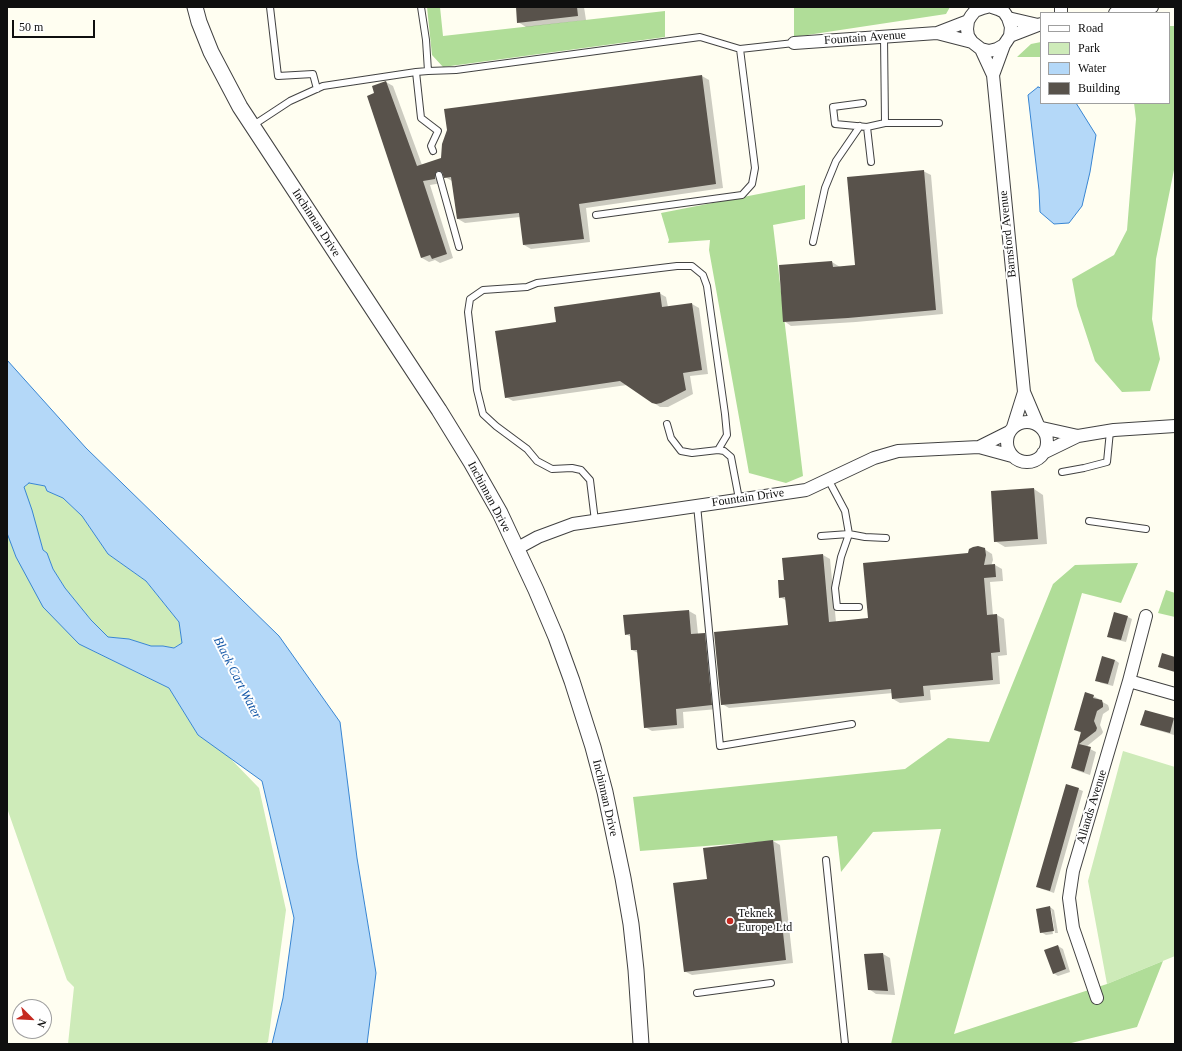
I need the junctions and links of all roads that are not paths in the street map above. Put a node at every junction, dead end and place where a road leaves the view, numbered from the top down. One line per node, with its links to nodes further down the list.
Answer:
1 (195, 7): 23 (street, Inchinnan Drive)
2 (270, 7): 19 (lane)
3 (421, 7): 16 (lane)
4 (1152, 7): 6 (street)
5 (988, 8): 7 (street); 8 (street)
6 (1121, 12)
7 (1008, 18): 9 (street); 12 (street, Barnsford Avenue)
8 (968, 21): 10 (street, Fountain Avenue); 14 (street, Barnsford Avenue)
9 (1040, 24): 12 (street)
10 (937, 33): 11 (street, Fountain Avenue); 14 (street, Fountain Avenue)
11 (884, 37): 13 (street, Fountain Avenue); 21 (lane)
12 (1007, 40): 14 (street); 18 (street, Barnsford Avenue)
13 (794, 43): 15 (lane)
14 (976, 46): 18 (street, Barnsford Avenue)
15 (740, 49): 16 (lane); 29 (lane)
16 (428, 71): 17 (lane)
17 (416, 72): 19 (lane); 26 (lane)
18 (993, 75): 32 (street, Barnsford Avenue)
19 (316, 89): 23 (lane)
20 (863, 103): 24 (lane)
21 (885, 123): 22 (lane); 25 (lane)
22 (939, 123)
23 (252, 126): 53 (street, Inchinnan Drive)
24 (860, 126): 25 (lane); 30 (lane)
25 (867, 127): 27 (lane)
26 (433, 151)
27 (871, 162)
28 (439, 175): 31 (lane)
29 (596, 215)
30 (813, 242)
31 (459, 247)
32 (1024, 392): 35 (street, Barnsford Avenue); 36 (street, Barnsford Avenue)
33 (667, 424): 40 (lane)
34 (1175, 426): 37 (street)
35 (1040, 427): 36 (street); 38 (street); 41 (street)
36 (1011, 430): 39 (street, Fountain Drive); 42 (street)
37 (1110, 431): 38 (street); 43 (lane)
38 (1078, 436): 41 (street)
39 (979, 447): 42 (street, Fountain Drive); 44 (street, Fountain Drive)
40 (718, 450): 45 (lane); 47 (lane)
41 (1043, 453): 42 (street)
42 (1012, 456)
43 (1062, 472)
44 (828, 479): 45 (street, Fountain Drive); 50 (lane)
45 (739, 499): 46 (street, Fountain Drive)
46 (697, 505): 47 (street, Fountain Drive); 58 (lane)
47 (595, 521): 53 (street, Fountain Drive)
48 (1089, 521): 49 (lane)
49 (1146, 529)
50 (849, 534): 51 (lane); 52 (lane); 54 (lane)
51 (821, 536)
52 (886, 538)
53 (516, 549): 63 (street, Inchinnan Drive)
54 (859, 607)
55 (1146, 616): 56 (street, Allands Avenue)
56 (1129, 681): 57 (street); 62 (street, Allands Avenue)
57 (1175, 694)
58 (852, 724)
59 (826, 860): 64 (lane)
60 (771, 983): 61 (lane)
61 (697, 993)
62 (1097, 998)
63 (641, 1044)
64 (845, 1044)

